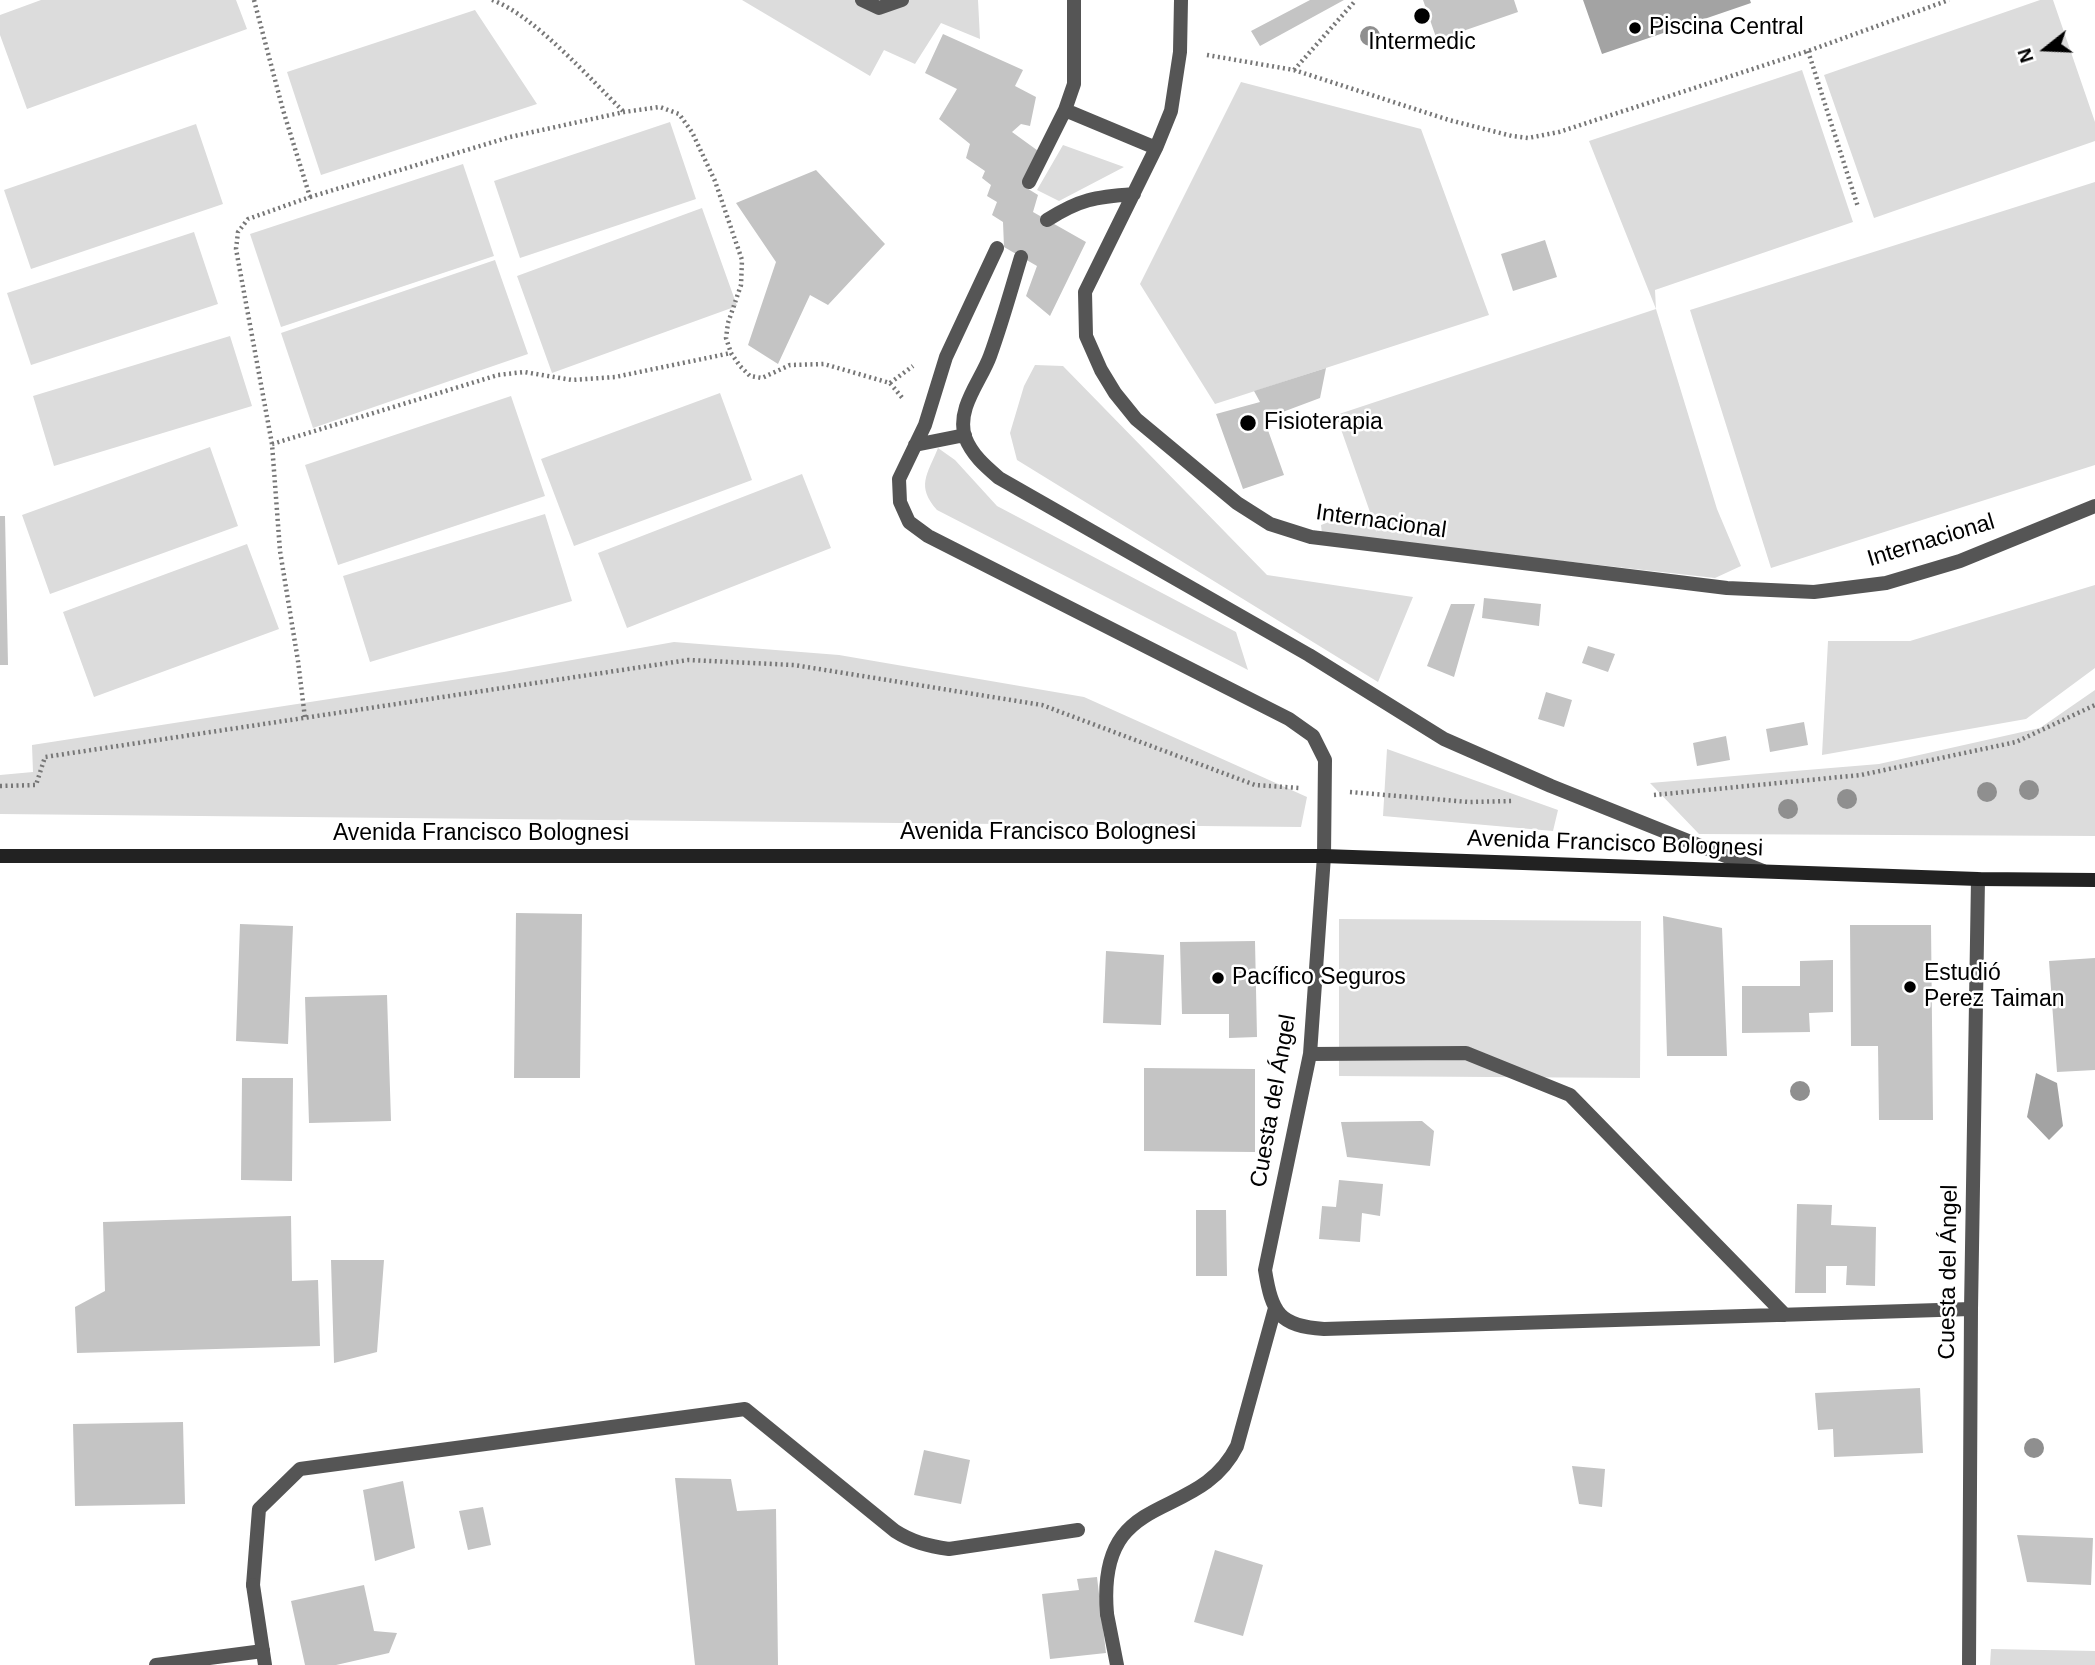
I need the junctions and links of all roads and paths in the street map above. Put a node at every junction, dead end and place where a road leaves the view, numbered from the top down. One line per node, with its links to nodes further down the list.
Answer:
1 (254, 0): 17 (path)
2 (492, 0): 13 (path)
3 (862, 0): 4 (street)
4 (902, 0)
5 (1074, 0): 12 (street)
6 (1181, 0): 10 (street, Internacional)
7 (1356, 0): 11 (path)
8 (1949, 0): 9 (path)
9 (1808, 51): 11 (path); 18 (path)
10 (1180, 52): 11 (path); 14 (street, Internacional)
11 (1294, 70)
12 (1065, 110): 14 (street); 15 (street)
13 (624, 112): 17 (path); 22 (path)
14 (1156, 148): 16 (street, Internacional)
15 (1029, 183)
16 (1134, 194): 19 (street); 27 (street, Internacional)
17 (310, 197): 25 (path)
18 (1858, 207)
19 (1047, 220)
20 (997, 248): 23 (street, Cuesta del Ángel)
21 (1021, 257): 24 (street)
22 (731, 354): 23 (path); 25 (path)
23 (925, 425): 26 (street, Cuesta del Ángel)
24 (965, 435): 26 (street); 36 (street)
25 (272, 444): 29 (path)
26 (915, 445): 31 (street, Cuesta del Ángel)
27 (2095, 506)
28 (2095, 705): 32 (path)
29 (305, 718): 30 (path); 31 (path)
30 (0, 786)
31 (1326, 790): 33 (path); 35 (street, Cuesta del Ángel)
32 (1641, 796)
33 (1524, 800)
34 (0, 856): 35 (street, Avenida Francisco Bolognesi)
35 (1324, 856): 36 (street, Avenida Francisco Bolognesi); 39 (street, Cuesta del Ángel)
36 (1768, 873): 37 (street, Avenida Francisco Bolognesi)
37 (1978, 879): 38 (street, Avenida Francisco Bolognesi); 41 (street, Cuesta del Ángel)
38 (2095, 880)
39 (1310, 1054): 40 (street, Cuesta del Ángel); 42 (street)
40 (1275, 1308): 42 (street); 46 (street)
41 (1971, 1309): 42 (street); 47 (street, Cuesta del Ángel)
42 (1785, 1315)
43 (1078, 1530): 44 (street)
44 (264, 1658): 45 (street)
45 (156, 1665)
46 (1117, 1665)
47 (1969, 1665)

